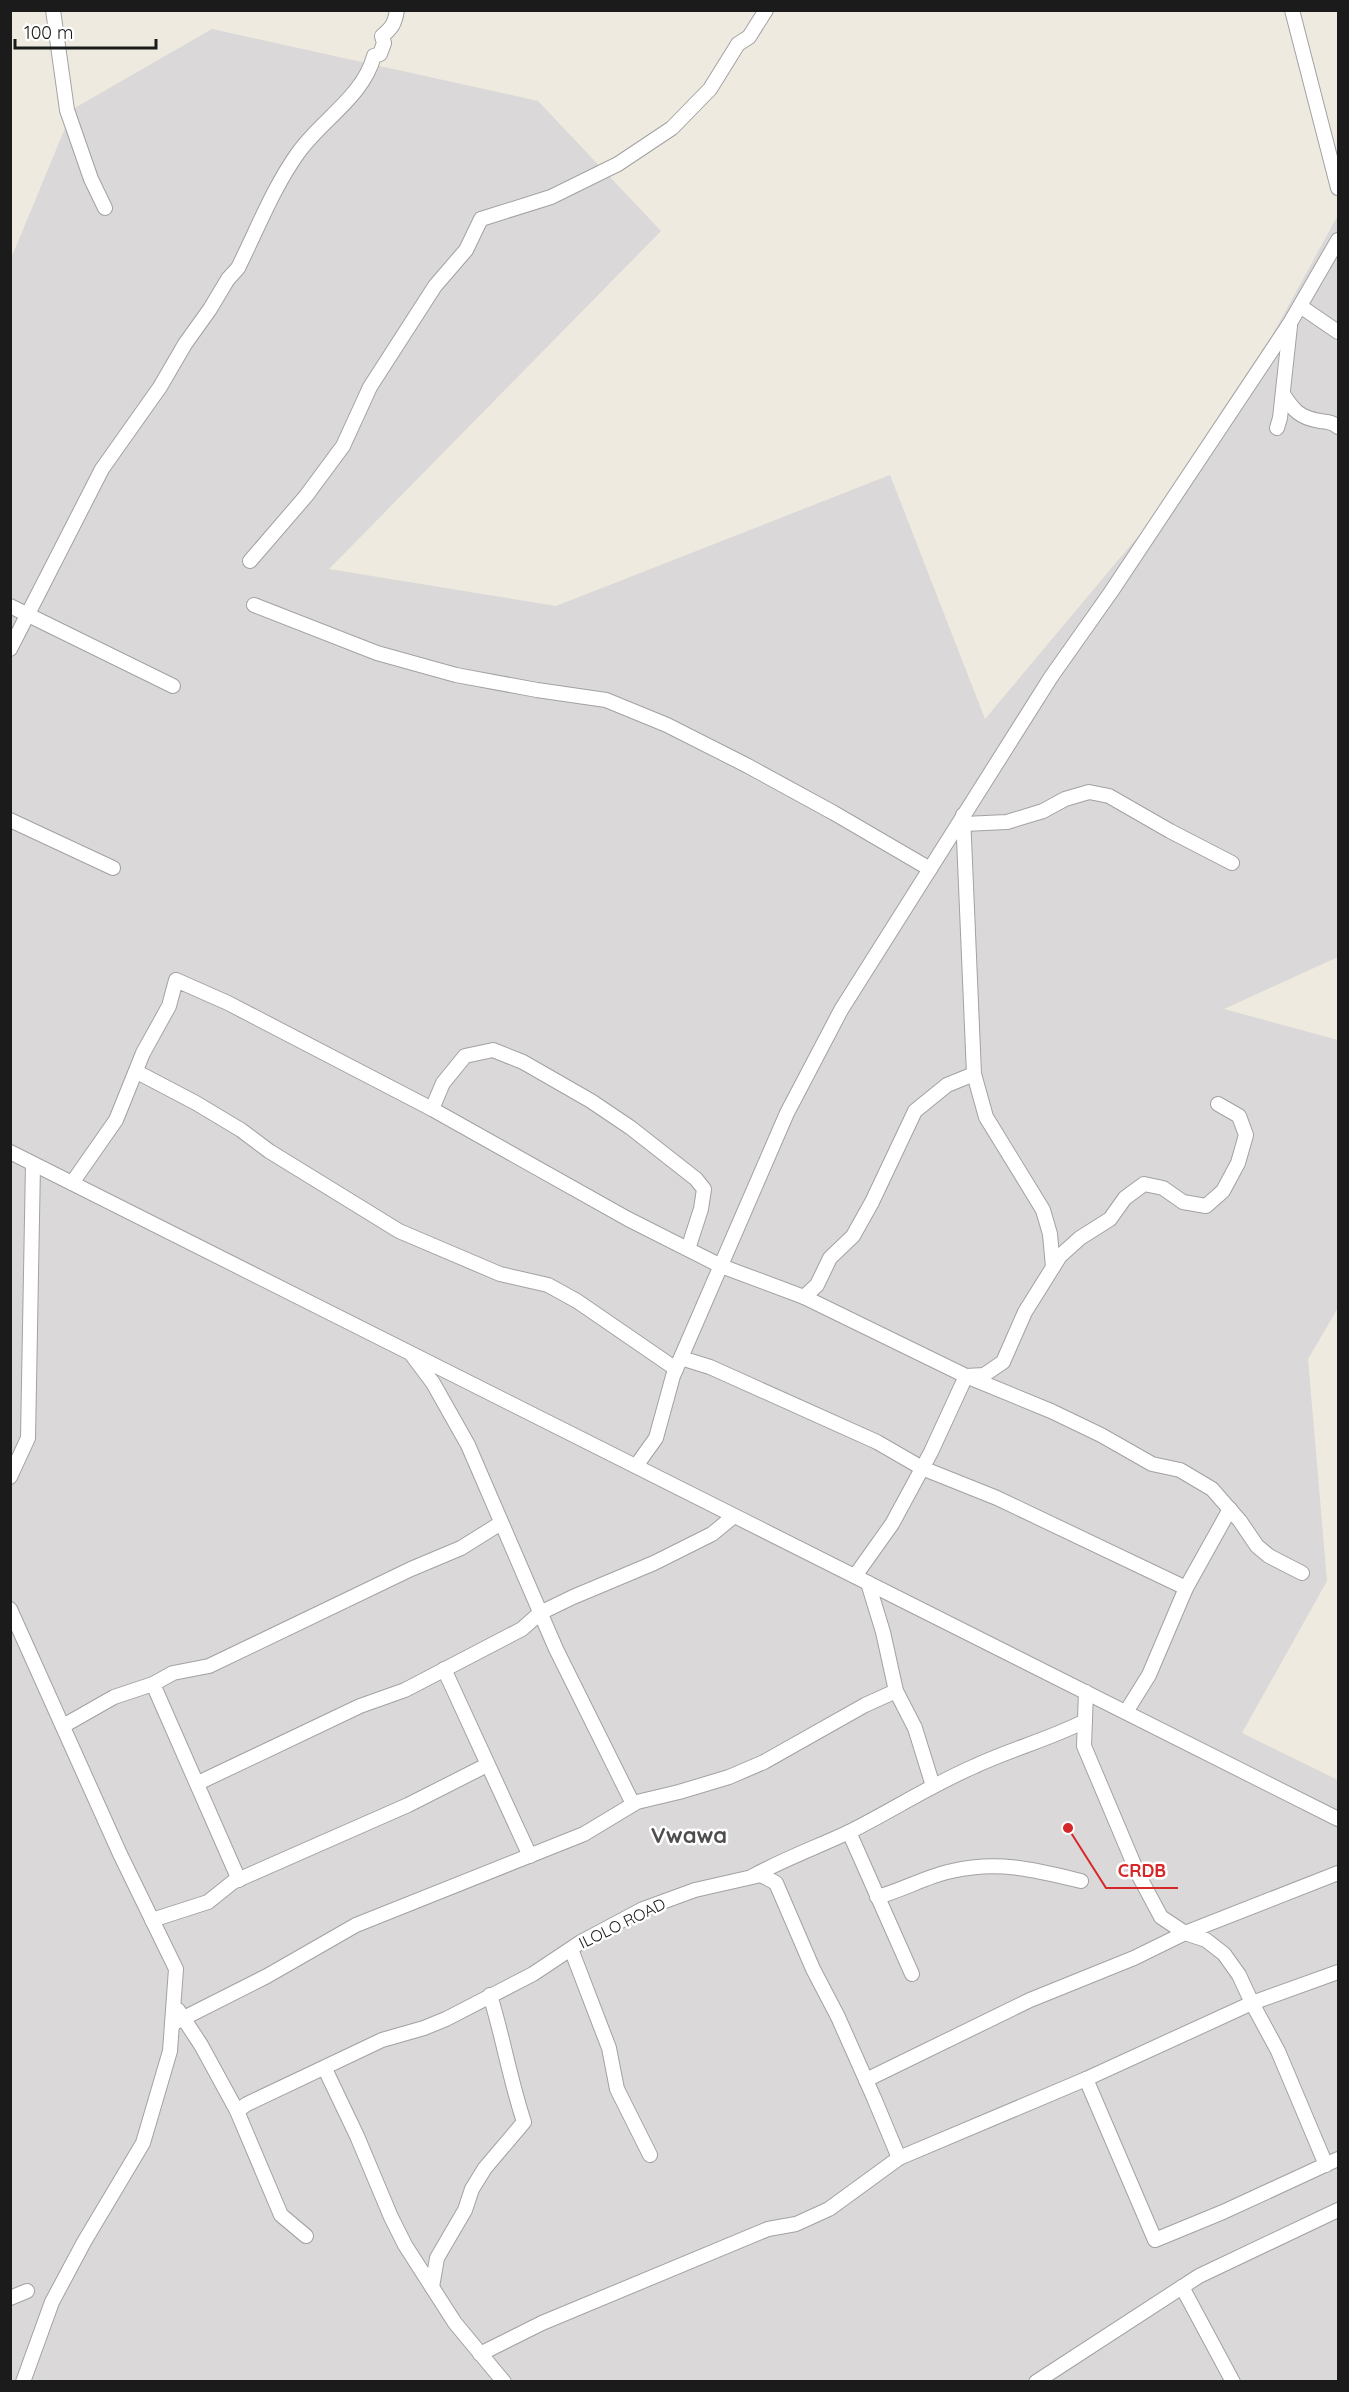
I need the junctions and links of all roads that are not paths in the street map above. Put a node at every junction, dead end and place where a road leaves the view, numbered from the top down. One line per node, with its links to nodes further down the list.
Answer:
1 (53, 10): 6 (street)
2 (397, 10): 17 (street)
3 (766, 10): 14 (street)
4 (1292, 10): 5 (street)
5 (1338, 188)
6 (105, 208)
7 (1338, 240): 8 (street)
8 (1300, 306): 9 (street); 10 (street)
9 (1290, 323): 11 (street); 21 (street)
10 (1338, 332)
11 (1283, 394): 12 (street); 13 (street)
12 (1338, 427)
13 (1277, 428)
14 (250, 561)
15 (254, 605): 24 (street)
16 (10, 606): 17 (street)
17 (28, 615): 18 (street); 19 (street)
18 (10, 649)
19 (173, 686)
20 (10, 820): 23 (street)
21 (963, 820): 22 (street); 24 (street); 26 (street)
22 (1232, 863)
23 (113, 868)
24 (930, 869): 33 (street)
25 (137, 1072): 28 (street); 31 (street); 37 (street)
26 (974, 1074): 34 (street); 35 (street)
27 (1218, 1104): 34 (street)
28 (432, 1109): 32 (street); 32 (street)
29 (10, 1152): 30 (street)
30 (33, 1164): 31 (street); 41 (street)
31 (72, 1183): 36 (street)
32 (688, 1249): 33 (street)
33 (720, 1266): 35 (street); 37 (street)
34 (1053, 1267): 38 (street)
35 (804, 1297): 38 (street)
36 (411, 1353): 39 (street); 44 (street)
37 (678, 1363): 39 (street); 40 (street)
38 (966, 1376): 40 (street); 42 (street)
39 (636, 1466): 43 (street)
40 (922, 1468): 46 (street); 48 (street)
41 (10, 1477)
42 (1230, 1509): 45 (street); 48 (street)
43 (734, 1516): 46 (street); 50 (street)
44 (501, 1523): 50 (street); 52 (street)
45 (1302, 1572)
46 (855, 1576): 47 (street)
47 (868, 1582): 53 (street); 54 (street)
48 (1186, 1588): 55 (street)
49 (10, 1609): 57 (street)
50 (540, 1613): 51 (street); 61 (street)
51 (444, 1669): 58 (street); 59 (street)
52 (153, 1684): 57 (street); 59 (street)
53 (896, 1691): 60 (street); 61 (street)
54 (1086, 1692): 55 (street); 56 (street)
55 (1125, 1712): 62 (street)
56 (1085, 1721): 60 (street); 72 (street)
57 (63, 1726): 70 (street)
58 (487, 1765): 64 (street); 67 (street)
59 (198, 1783): 67 (street)
60 (933, 1785): 63 (street)
61 (633, 1804): 64 (street)
62 (1338, 1819)
63 (849, 1832): 66 (street); 69 (street)
64 (530, 1856): 79 (street)
65 (1338, 1873): 71 (street)
66 (750, 1877): 73 (street, ILOLO ROAD); 82 (street, ILOLO ROAD)
67 (239, 1880): 70 (street)
68 (1081, 1881): 69 (street)
69 (877, 1897): 76 (street)
70 (152, 1920): 79 (street)
71 (1218, 1921): 72 (street); 74 (street)
72 (1185, 1934): 74 (street); 82 (street)
73 (571, 1949): 77 (street, ILOLO ROAD); 84 (street)
74 (1219, 1950): 78 (street)
75 (1338, 1972): 78 (street)
76 (912, 1974)
77 (490, 1995): 80 (street, ILOLO ROAD); 89 (street)
78 (1252, 2003): 81 (street); 86 (street)
79 (177, 2021): 83 (street); 94 (street)
80 (325, 2069): 83 (street, ILOLO ROAD); 89 (street)
81 (1086, 2079): 85 (street); 86 (street)
82 (866, 2080): 85 (street, ILOLO ROAD)
83 (237, 2111): 88 (street)
84 (650, 2155)
85 (899, 2158): 93 (street)
86 (1332, 2162)
87 (1338, 2210): 90 (street)
88 (306, 2236)
89 (432, 2287): 93 (street)
90 (1182, 2287): 96 (street); 97 (street)
91 (27, 2291): 92 (street)
92 (10, 2298)
93 (480, 2354): 95 (street)
94 (23, 2382)
95 (504, 2382)
96 (1036, 2382)
97 (1233, 2382)

